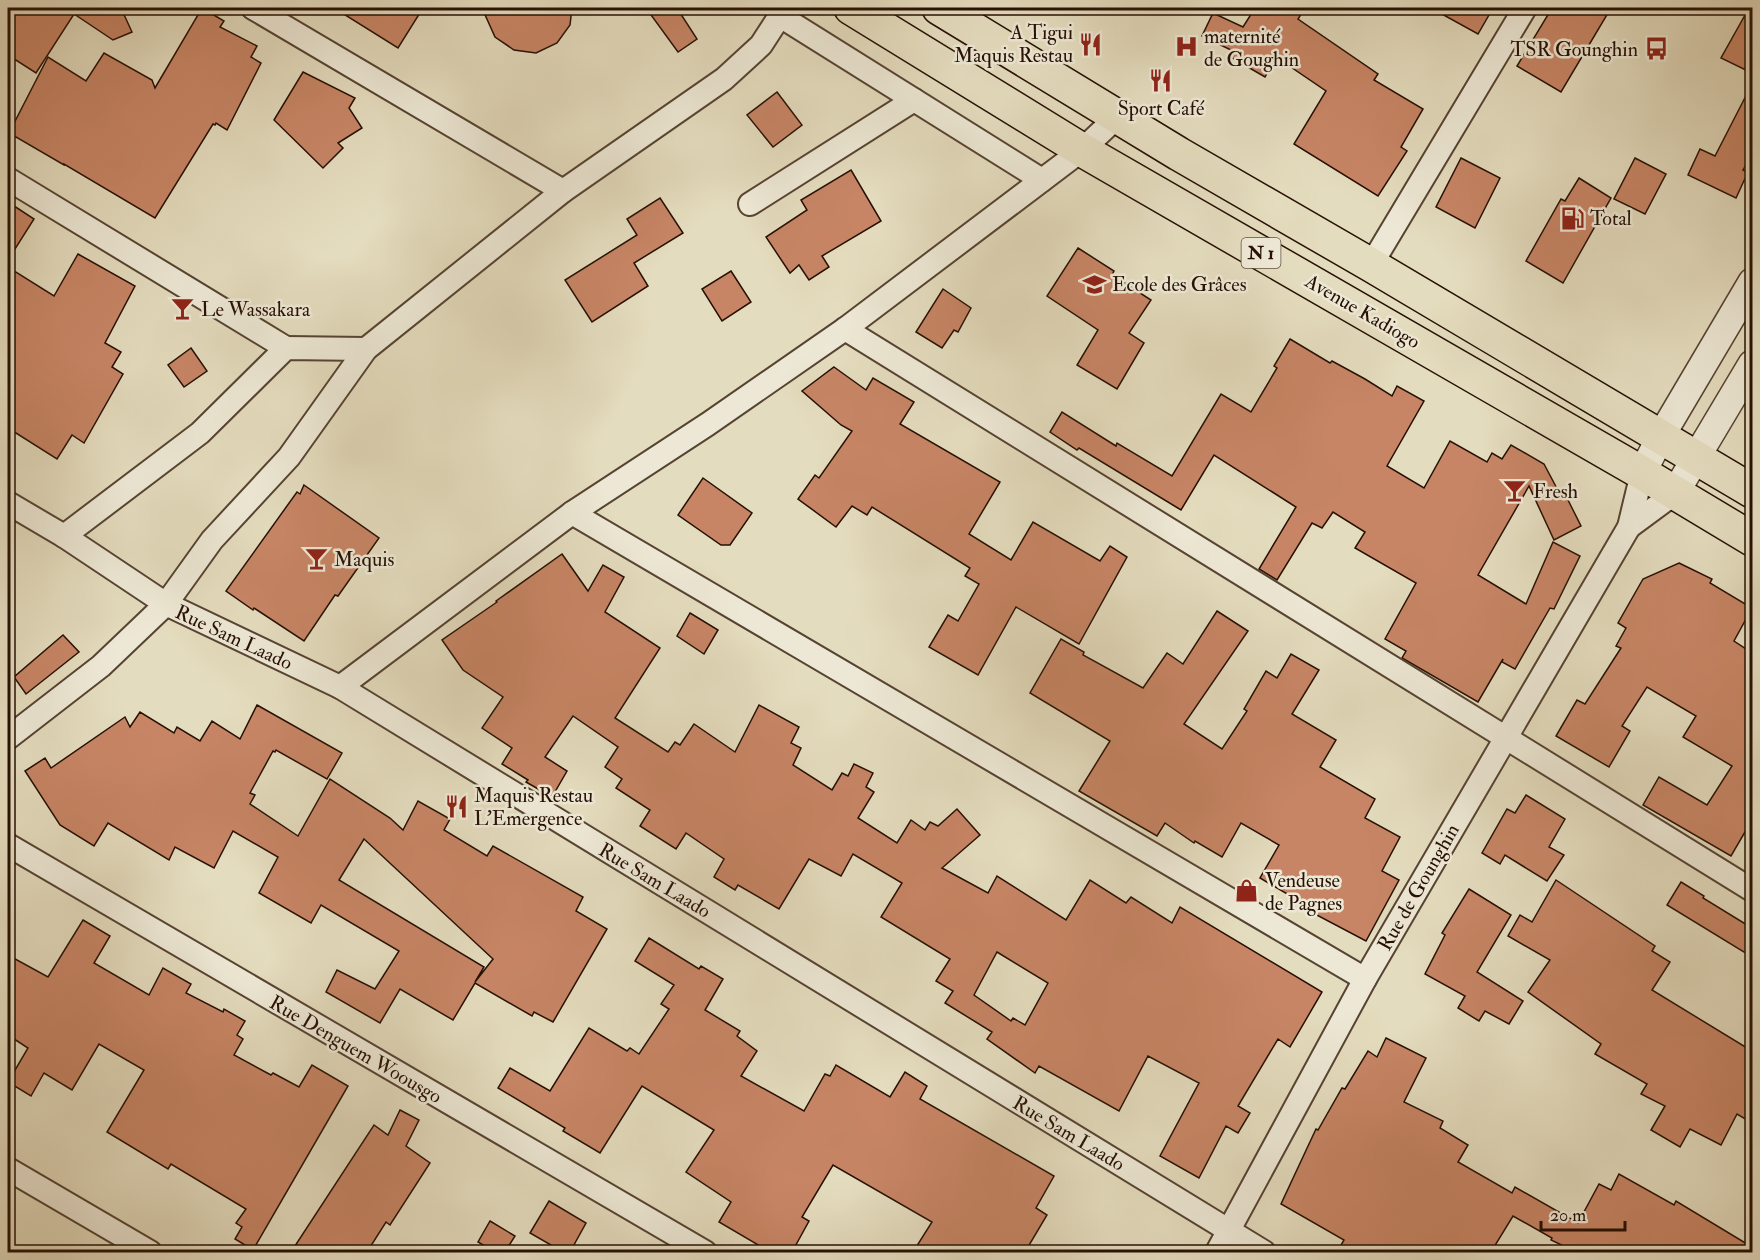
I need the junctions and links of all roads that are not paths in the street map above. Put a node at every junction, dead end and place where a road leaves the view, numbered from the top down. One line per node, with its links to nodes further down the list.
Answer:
1 (253, 8): 11 (street)
2 (851, 8): 8 (highway, Avenue Kadiogo / N 1)
3 (939, 8): 7 (highway, N 1)
4 (1525, 8): 13 (street)
5 (782, 12): 6 (street); 11 (street)
6 (914, 100): 10 (street); 12 (street)
7 (1117, 117): 8 (street); 13 (highway, N 1)
8 (1082, 150): 10 (street); 21 (highway, Avenue Kadiogo / N 1)
9 (8, 179): 16 (street)
10 (1042, 180): 15 (street)
11 (564, 191): 17 (street)
12 (750, 204)
13 (1371, 266): 19 (highway, N 1)
14 (1752, 282): 19 (street)
15 (845, 329): 25 (street); 31 (street)
16 (286, 348): 17 (street); 27 (street)
17 (366, 349): 29 (street)
18 (1752, 364): 20 (street)
19 (1661, 436): 20 (highway, N 1); 21 (street)
20 (1697, 458): 22 (highway, N 1); 23 (street)
21 (1642, 472): 23 (highway, Avenue Kadiogo / N 1); 26 (street, Rue de Gounghin)
22 (1752, 491)
23 (1676, 493): 26 (street, Rue de Gounghin); 28 (highway, Avenue Kadiogo / N 1)
24 (8, 503): 27 (street, Rue Sam Laado)
25 (572, 513): 30 (street); 35 (street)
26 (1629, 527): 31 (street, Rue de Gounghin)
27 (64, 536): 29 (street, Rue Sam Laado)
28 (1752, 539)
29 (166, 604): 30 (street, Rue Sam Laado); 32 (street)
30 (340, 687): 37 (street, Rue Sam Laado)
31 (1506, 737): 34 (street); 35 (street, Rue de Gounghin)
32 (8, 738)
33 (8, 845): 39 (street, Rue Denguem Woousgo)
34 (1752, 890)
35 (1365, 979): 37 (street, Rue de Gounghin)
36 (8, 1169): 38 (street)
37 (1230, 1232): 40 (street, Rue de Gounghin); 41 (street, Rue Sam Laado)
38 (150, 1252)
39 (705, 1252)
40 (1217, 1252)
41 (1264, 1252)

